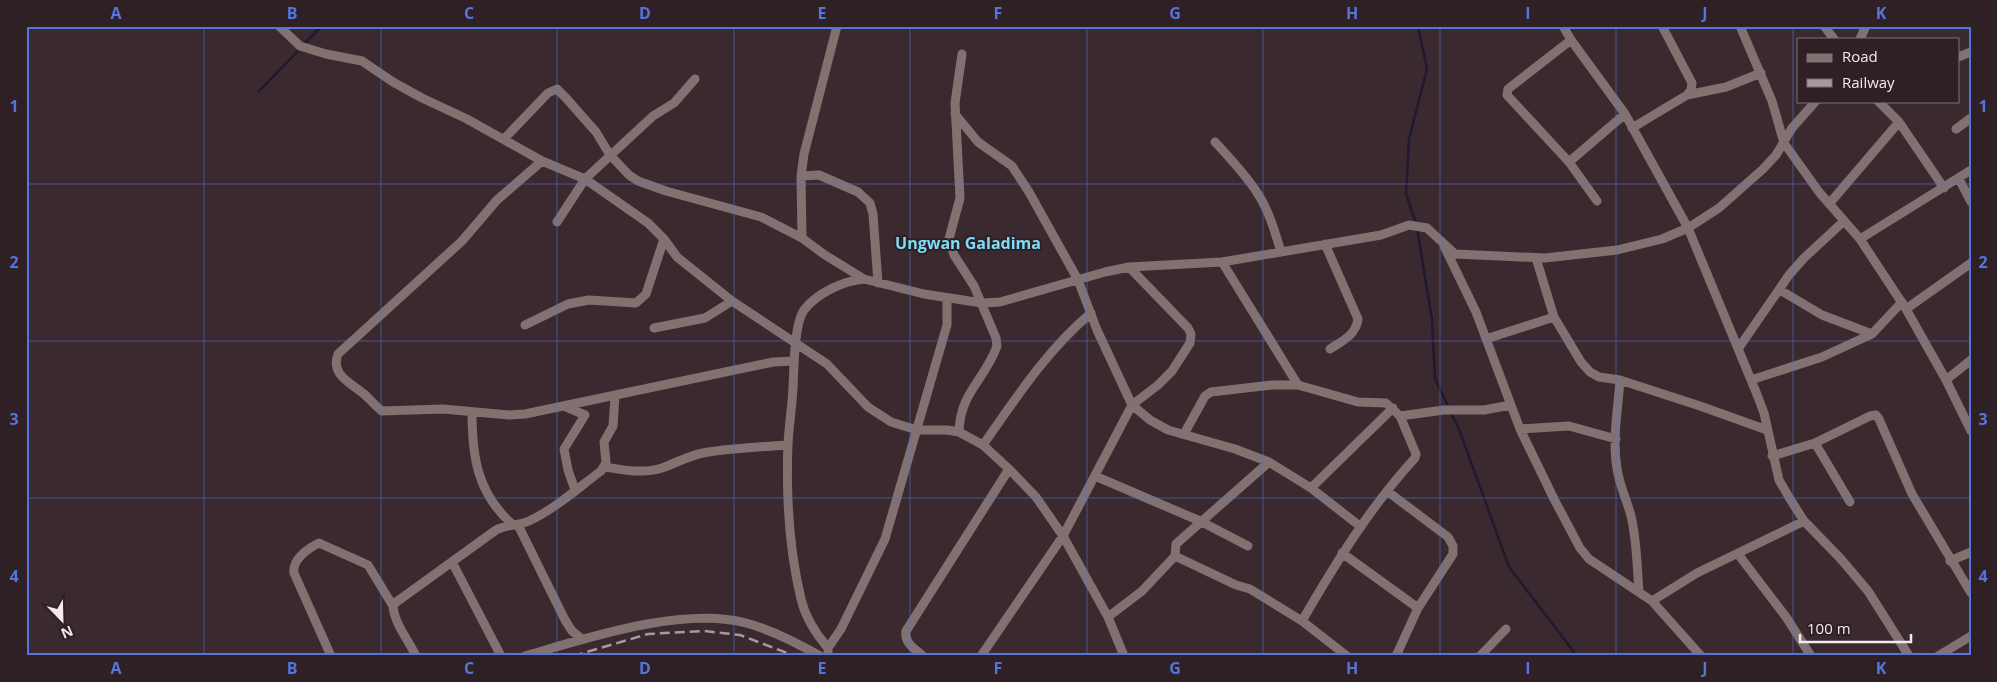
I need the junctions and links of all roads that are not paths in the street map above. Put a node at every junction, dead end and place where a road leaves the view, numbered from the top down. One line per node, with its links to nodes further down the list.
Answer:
1 (279, 26): 23 (street)
2 (837, 26): 30 (street)
3 (1563, 26): 10 (street)
4 (1662, 26): 14 (street)
5 (1740, 26): 12 (street)
6 (1824, 26): 8 (street)
7 (1866, 26): 9 (street)
8 (1833, 38)
9 (1860, 38)
10 (1571, 40): 18 (street); 28 (street)
11 (962, 54): 17 (street)
12 (1761, 73): 14 (street); 25 (street)
13 (695, 79): 26 (street)
14 (1687, 95): 21 (street)
15 (1815, 102): 25 (street)
16 (1879, 102): 20 (street)
17 (956, 114): 51 (street); 56 (street)
18 (1625, 114): 21 (street); 28 (street)
19 (1971, 118): 22 (street)
20 (1899, 122): 33 (street); 36 (street)
21 (1632, 128): 39 (street)
22 (1956, 129)
23 (504, 139): 26 (street); 27 (street)
24 (1215, 142): 45 (street)
25 (1784, 143): 36 (street); 39 (street)
26 (610, 155): 31 (street); 40 (street)
27 (542, 161): 31 (street); 78 (street)
28 (1569, 162): 34 (street)
29 (1971, 170): 32 (street)
30 (801, 176): 40 (street); 52 (street)
31 (585, 179): 38 (street); 42 (street)
32 (1959, 179): 33 (street); 35 (street)
33 (1944, 188): 41 (street)
34 (1597, 201)
35 (1971, 202)
36 (1829, 204): 37 (street)
37 (1844, 221): 41 (street); 53 (street)
38 (557, 222)
39 (1688, 228): 46 (street); 66 (street)
40 (802, 238): 50 (street)
41 (1860, 238): 57 (street)
42 (664, 239): 55 (street); 60 (street)
43 (1324, 244): 44 (street); 45 (street); 65 (street)
44 (1443, 244): 46 (street); 63 (street)
45 (1281, 252): 47 (street)
46 (1536, 258): 59 (street)
47 (1222, 262): 49 (street); 72 (street)
48 (1971, 263): 57 (street)
49 (1129, 267): 51 (street); 74 (street)
50 (864, 279): 52 (street); 64 (street)
51 (1078, 280): 56 (street); 58 (street)
52 (878, 283): 54 (street)
53 (1780, 290): 62 (street); 66 (street)
54 (947, 298): 56 (street); 81 (street)
55 (732, 301): 61 (street); 64 (street)
56 (982, 303): 84 (street)
57 (1904, 306): 62 (street); 71 (street)
58 (1091, 313): 74 (street); 89 (street)
59 (1554, 317): 63 (street); 69 (street)
60 (524, 325)
61 (654, 328)
62 (1872, 334): 70 (street)
63 (1486, 339): 75 (street)
64 (795, 343): 68 (street); 81 (street)
65 (1330, 349)
66 (1738, 349): 70 (street)
67 (1971, 360): 71 (street)
68 (794, 361): 73 (street); 88 (street)
69 (1620, 380): 82 (street); 86 (street)
70 (1751, 380): 82 (street)
71 (1946, 380): 83 (street)
72 (1298, 384): 77 (street); 85 (street)
73 (615, 395): 76 (street); 92 (street)
74 (1132, 405): 85 (street); 94 (street)
75 (1511, 405): 79 (street); 80 (street)
76 (563, 406): 78 (street); 96 (street)
77 (1392, 408): 79 (street); 95 (street)
78 (472, 412): 101 (street)
79 (1400, 416): 97 (street)
80 (1520, 429): 86 (street); 111 (street)
81 (917, 430): 84 (street); 121 (street)
82 (1766, 430): 90 (street)
83 (1971, 431)
84 (959, 432): 89 (street)
85 (1184, 434): 91 (street)
86 (1616, 439): 111 (street)
87 (1814, 443): 90 (street); 98 (street); 109 (street)
88 (788, 444): 92 (street); 121 (street)
89 (984, 445): 93 (street)
90 (1772, 456): 100 (street)
91 (1269, 462): 95 (street); 99 (street)
92 (605, 467): 96 (street)
93 (1010, 469): 103 (street); 127 (street)
94 (1095, 476): 99 (street); 103 (street)
95 (1311, 488): 102 (street)
96 (575, 490): 101 (street)
97 (1387, 491): 102 (street); 115 (street)
98 (1850, 502)
99 (1200, 521): 104 (street); 108 (street)
100 (1804, 521): 107 (street); 135 (street)
101 (515, 524): 110 (street); 120 (street)
102 (1361, 526): 106 (street)
103 (1063, 536): 116 (street); 128 (street)
104 (1248, 546)
105 (1971, 552): 109 (street)
106 (1342, 553): 115 (street); 117 (street)
107 (1738, 554): 113 (street); 134 (street)
108 (1175, 556): 116 (street); 117 (street)
109 (1950, 561): 112 (street)
110 (452, 562): 114 (street); 124 (street)
111 (1639, 592): 113 (street)
112 (1971, 592)
113 (1652, 601): 133 (street)
114 (393, 606): 122 (street); 123 (street)
115 (1418, 608): 131 (street)
116 (1108, 617): 129 (street)
117 (1302, 621): 130 (street)
118 (1506, 629): 132 (street)
119 (1971, 636): 136 (street)
120 (582, 639): 125 (street); 126 (street)
121 (828, 652)
122 (331, 656)
123 (416, 656)
124 (501, 656)
125 (525, 656)
126 (820, 656)
127 (923, 656)
128 (982, 656)
129 (1124, 656)
130 (1347, 656)
131 (1396, 656)
132 (1480, 656)
133 (1701, 656)
134 (1810, 656)
135 (1909, 656)
136 (1938, 656)

